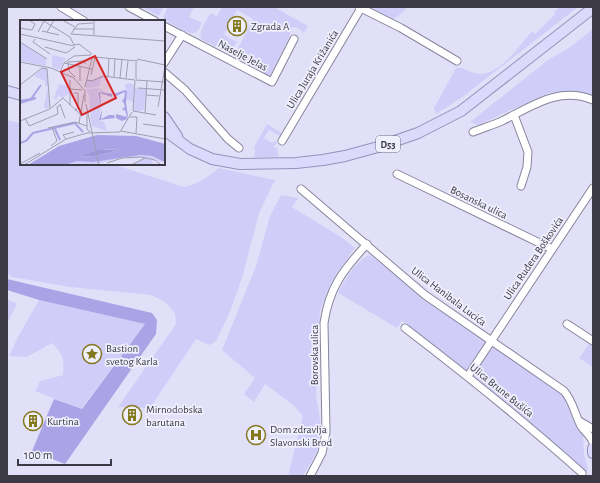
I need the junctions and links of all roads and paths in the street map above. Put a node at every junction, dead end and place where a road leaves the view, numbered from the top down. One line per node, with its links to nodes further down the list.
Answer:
1 (61, 7): 7 (street)
2 (129, 7): 8 (street)
3 (585, 7): 9 (main road)
4 (360, 8): 14 (street); 23 (street, Ulica Juraja Križanića)
5 (593, 8): 9 (main road, D53)
6 (593, 16): 9 (main road)
7 (82, 20)
8 (153, 20)
9 (572, 25): 24 (main road, D53)
10 (165, 26): 11 (street, Naselje Jelas)
11 (182, 35): 12 (street, Naselje Jelas); 13 (street)
12 (294, 39)
13 (165, 61)
14 (457, 61)
15 (165, 73): 25 (street)
16 (7, 91): 17 (main road)
17 (20, 95)
18 (593, 100): 19 (street)
19 (514, 115): 22 (street); 27 (street)
20 (165, 118): 24 (main road, D53)
21 (165, 131): 24 (main road, D53)
22 (474, 132)
23 (282, 141)
24 (183, 144)
25 (240, 148)
26 (397, 174): 31 (street, Bosanska ulica)
27 (521, 186)
28 (593, 188): 31 (street, Ulica Ruđera Boškovića)
29 (301, 190): 30 (street, Ulica Hanibala Lucića)
30 (367, 244): 34 (street, Ulica Hanibala Lucića); 43 (street, Borovska ulica)
31 (552, 249): 34 (street, Ulica Ruđera Boškovića)
32 (567, 324): 35 (street)
33 (405, 328): 36 (street, Ulica Brune Bušića)
34 (491, 341): 36 (street, Ulica Ruđera Boškovića); 37 (street, Ulica Hanibala Lucića)
35 (593, 341)
36 (468, 376): 42 (street, Ulica Brune Bušića)
37 (578, 420): 38 (street); 39 (street, Ulica Hanibala Lucića)
38 (593, 429)
39 (593, 442)
40 (593, 448): 41 (main road)
41 (593, 453)
42 (582, 473)
43 (310, 476)

